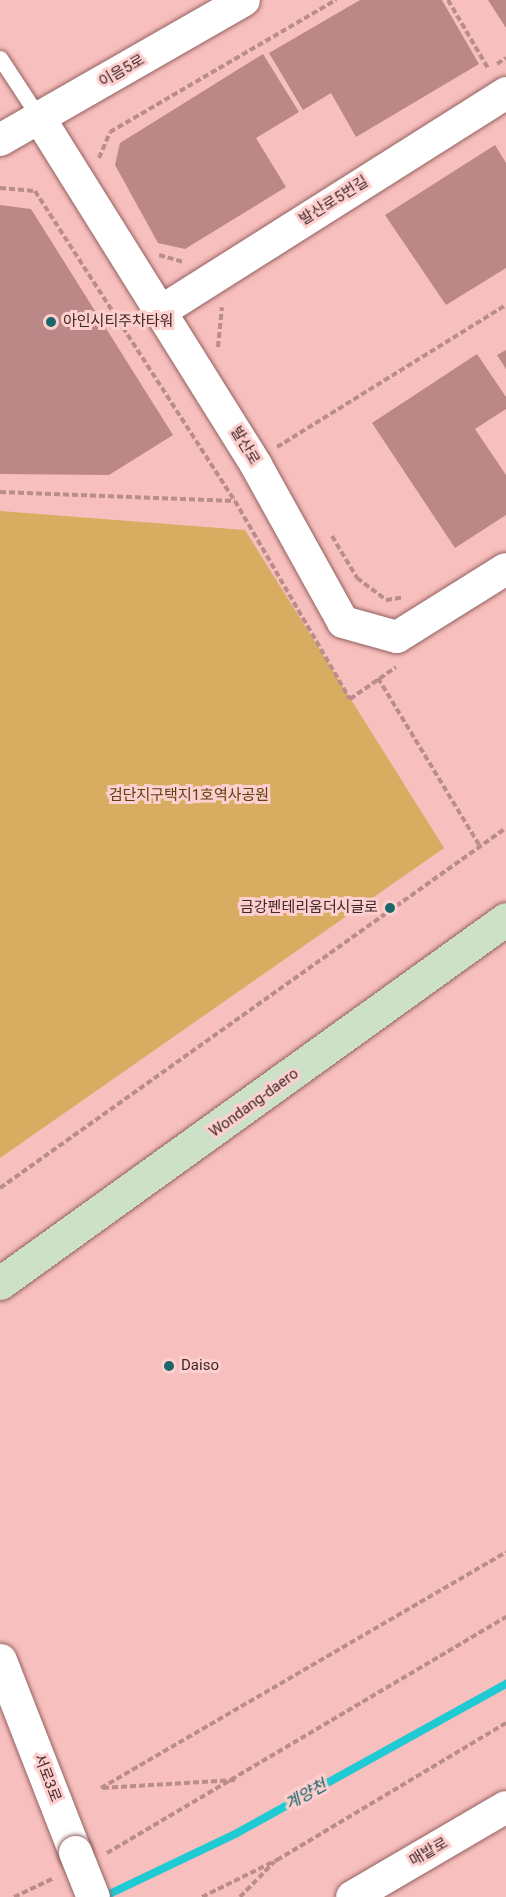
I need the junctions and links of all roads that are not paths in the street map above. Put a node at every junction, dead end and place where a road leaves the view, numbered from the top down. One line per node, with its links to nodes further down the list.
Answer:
1 (244, 0): 4 (street, 이음5로)
2 (0, 58): 4 (lane)
3 (499, 86): 6 (street, 발산로5번길)
4 (40, 119): 5 (street, 이음5로); 6 (street, 발산로)
5 (0, 140)
6 (163, 310): 7 (street, 발산로)
7 (506, 569)
8 (506, 920): 9 (main road, Wondang-daero)
9 (0, 1283)
10 (0, 1659): 13 (street, 서로3로, bridge)
11 (506, 1807): 12 (street, 매밭로)
12 (390, 1887): 14 (street, 매밭로)
13 (93, 1897)
14 (352, 1897)

